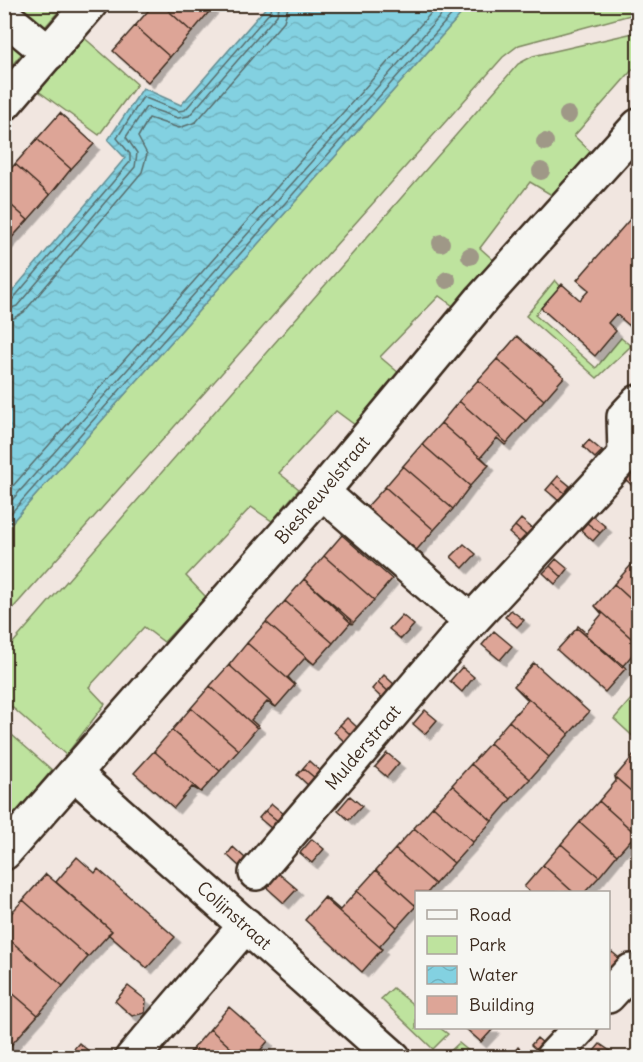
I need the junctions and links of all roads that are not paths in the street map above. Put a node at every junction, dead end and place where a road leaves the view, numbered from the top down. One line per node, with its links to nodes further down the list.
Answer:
1 (90, 4): 3 (street)
2 (4, 16): 3 (street)
3 (49, 53): 4 (street)
4 (4, 104)
5 (639, 126): 7 (street, Biesheuvelstraat)
6 (639, 402): 8 (street, Mulderstraat)
7 (322, 492): 8 (street); 9 (street, Biesheuvelstraat)
8 (471, 621): 11 (street, Mulderstraat)
9 (75, 774): 10 (street, Biesheuvelstraat); 12 (street, Colijnstraat)
10 (4, 853)
11 (256, 873)
12 (246, 926): 16 (street); 17 (street, Colijnstraat)
13 (639, 977): 14 (street)
14 (610, 995)
15 (579, 1029): 18 (street)
16 (132, 1058)
17 (394, 1058)
18 (552, 1058)

